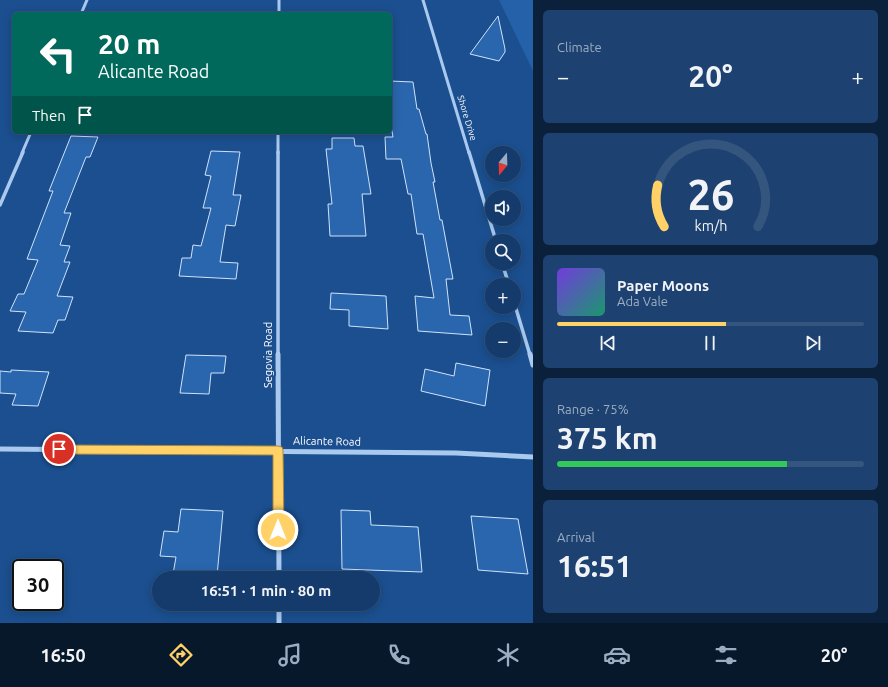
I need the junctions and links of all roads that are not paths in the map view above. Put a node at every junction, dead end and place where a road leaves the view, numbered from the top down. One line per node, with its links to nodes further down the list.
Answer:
1 (87, 0): 4 (street)
2 (279, 0): 5 (street)
3 (423, 0): 9 (street, Shore Drive)
4 (82, 12)
5 (279, 12)
6 (30, 134): 8 (street)
7 (278, 134): 13 (street, Segovia Road)
8 (0, 205)
9 (494, 234)
10 (518, 314): 11 (street)
11 (533, 364)
12 (0, 449): 13 (street, Alicante Road)
13 (278, 450): 14 (street, Alicante Road); 15 (street, Segovia Road)
14 (533, 457)
15 (279, 571)
16 (279, 611): 17 (street)
17 (279, 623)

